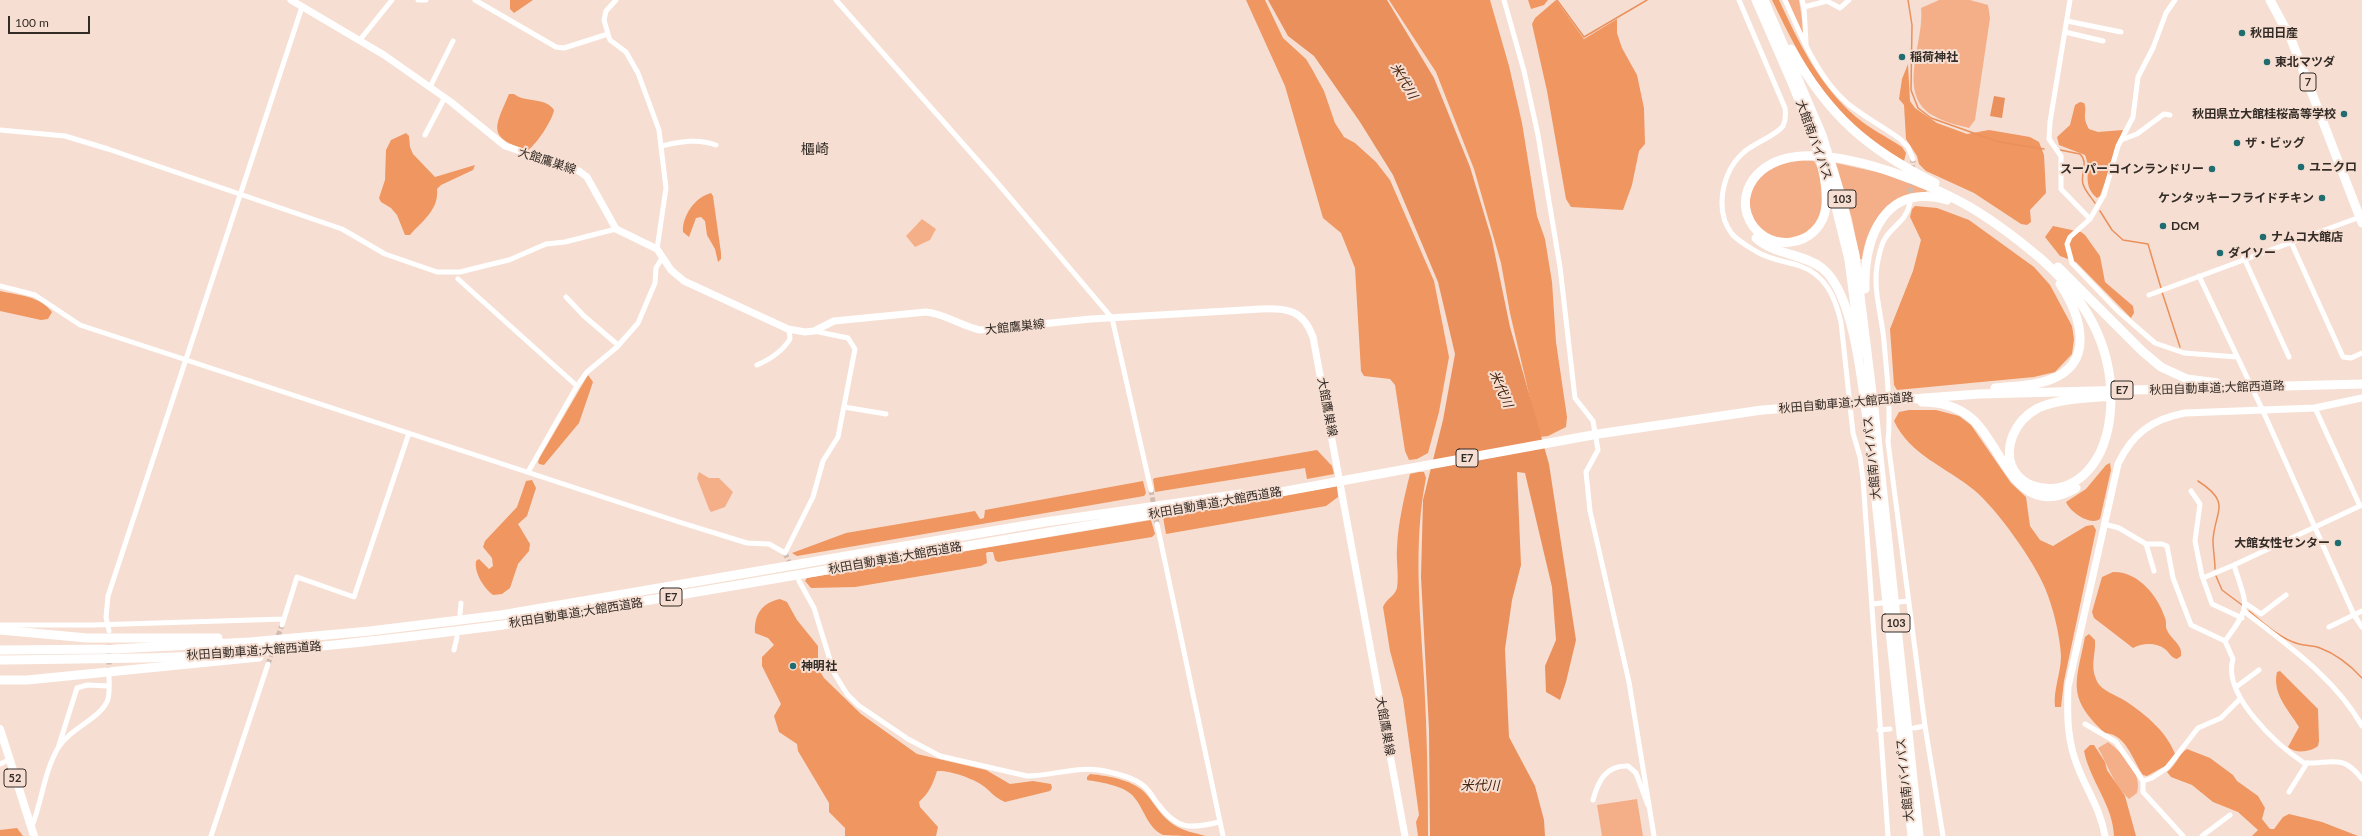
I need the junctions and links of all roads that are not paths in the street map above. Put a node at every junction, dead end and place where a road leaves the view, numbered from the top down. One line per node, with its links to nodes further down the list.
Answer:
1 (292, 0): 18 (main road, 大館鷹巣線)
2 (392, 0): 24 (street)
3 (418, 0): 4 (street)
4 (426, 0)
5 (475, 0): 23 (street)
6 (616, 0): 23 (street)
7 (836, 0): 58 (street)
8 (1504, 0): 146 (street)
9 (1739, 0): 102 (street)
10 (1756, 0): 28 (highway, 大館南バイパス / 103)
11 (1765, 0): 40 (highway); 78 (highway, 大館南バイパス / 103)
12 (1785, 0): 27 (street)
13 (1802, 0): 19 (street)
14 (1850, 0): 19 (street)
15 (2070, 0): 20 (street)
16 (2175, 0): 34 (street)
17 (2270, 0): 43 (highway, 7)
18 (302, 7): 24 (main road, 大館鷹巣線); 41 (street)
19 (1804, 7): 27 (street)
20 (2067, 21): 21 (street); 22 (street)
21 (2065, 32): 26 (street); 45 (street)
22 (2121, 32)
23 (608, 34): 36 (street)
24 (359, 41): 29 (main road, 大館鷹巣線)
25 (453, 41): 29 (street)
26 (2103, 41)
27 (1806, 45): 39 (street)
28 (1791, 80): 37 (highway); 82 (highway, 大館南バイパス / 103)
29 (430, 87): 30 (main road, 大館鷹巣線)
30 (444, 97): 33 (street); 46 (main road, 大館鷹巣線)
31 (2170, 115): 34 (street)
32 (0, 130): 41 (street)
33 (425, 135)
34 (2121, 140): 45 (street)
35 (716, 145): 36 (street)
36 (661, 146): 49 (street)
37 (1809, 154): 38 (highway); 82 (highway)
38 (1837, 157): 40 (highway); 44 (highway)
39 (1913, 159)
40 (1949, 190): 52 (highway)
41 (240, 193): 46 (street); 65 (street)
42 (1910, 203): 97 (street)
43 (2360, 214): 48 (street)
44 (1988, 218): 47 (highway); 78 (highway)
45 (2090, 219): 63 (street)
46 (616, 229): 49 (main road)
47 (2016, 238): 67 (highway); 72 (highway)
48 (2291, 242): 51 (street); 62 (street)
49 (657, 249): 50 (main road)
50 (662, 258): 59 (main road); 61 (street)
51 (2244, 258): 53 (street); 64 (street)
52 (2062, 271): 67 (highway); 68 (highway)
53 (2199, 276): 56 (street); 63 (street)
54 (458, 279): 70 (street)
55 (0, 286): 65 (street)
56 (2150, 295)
57 (566, 297): 61 (street)
58 (1112, 318): 60 (main road, 大館鷹巣線); 85 (street); 153 (main road, 大館鷹巣線)
59 (789, 329): 60 (main road); 66 (street)
60 (814, 331): 76 (street)
61 (618, 345): 70 (street)
62 (2362, 352)
63 (2237, 357): 79 (street)
64 (2289, 357)
65 (186, 359): 81 (street); 109 (street)
66 (757, 365)
67 (2112, 370): 75 (highway)
68 (2322, 384): 69 (highway, 秋田自動車道;大館西道路 / E7); 71 (highway, 秋田自動車道;大館西道路 / E7)
69 (2362, 384)
70 (577, 386): 83 (street)
71 (2180, 389): 72 (highway, 秋田自動車道;大館西道路 / E7); 75 (highway)
72 (1922, 397): 74 (highway, 秋田自動車道;大館西道路 / E7)
73 (2362, 398): 77 (main road)
74 (1900, 400): 75 (highway); 84 (highway, 秋田自動車道;大館西道路 / E7)
75 (2113, 401)
76 (844, 407): 80 (street); 83 (street)
77 (2315, 408): 79 (main road); 87 (street)
78 (1874, 409): 137 (highway, 大館南バイパス / 103)
79 (2263, 410): 89 (main road); 90 (street)
80 (886, 414)
81 (409, 433): 83 (street); 108 (street)
82 (1870, 441): 137 (highway, 大館南バイパス / 103)
83 (528, 472)
84 (1335, 481): 116 (highway, 秋田自動車道;大館西道路 / E7); 119 (highway, 秋田自動車道;大館西道路 / E7)
85 (1151, 490)
86 (2191, 490): 94 (street)
87 (2361, 506): 90 (street)
88 (1157, 524): 148 (street)
89 (2104, 524): 91 (street); 161 (main road)
90 (2314, 527): 92 (street); 106 (street)
91 (2146, 544): 93 (street); 118 (street)
92 (2234, 565): 94 (street); 101 (street)
93 (2154, 571)
94 (2203, 578): 107 (street)
95 (799, 581): 148 (street)
96 (2286, 595): 101 (street)
97 (1908, 601): 98 (street); 131 (street)
98 (1899, 602)
99 (461, 603): 105 (street)
100 (1882, 603): 102 (street)
101 (2245, 603): 104 (street)
102 (1872, 604): 136 (street)
103 (2362, 611): 106 (street)
104 (2245, 612): 107 (street); 132 (street)
105 (460, 614)
106 (2354, 615): 112 (street); 113 (street)
107 (2242, 618): 118 (street)
108 (284, 619): 109 (street); 111 (street)
109 (108, 624): 110 (street); 115 (street)
110 (0, 625)
111 (282, 625)
112 (2328, 627)
113 (2362, 627)
114 (0, 630): 116 (highway)
115 (109, 631)
116 (370, 631): 120 (highway, 秋田自動車道;大館西道路 / E7)
117 (457, 637): 121 (street)
118 (2225, 641): 128 (street)
119 (316, 646): 122 (highway, 秋田自動車道;大館西道路 / E7); 126 (highway)
120 (0, 650)
121 (454, 650)
122 (0, 660)
123 (268, 664): 151 (street)
124 (2259, 670): 128 (street)
125 (109, 674): 127 (street)
126 (0, 680)
127 (109, 686): 138 (street); 138 (street)
128 (2236, 687): 129 (street)
129 (2240, 699): 141 (street); 143 (street)
130 (2086, 724): 143 (street)
131 (1925, 726): 133 (street); 160 (street)
132 (2362, 726)
133 (1914, 728)
134 (0, 729): 139 (main road, 52)
135 (1890, 729): 136 (street)
136 (1879, 730): 155 (street)
137 (1905, 744): 156 (highway); 157 (highway, 大館南バイパス / 103); 158 (highway, 大館南バイパス / 103); 159 (highway)
138 (59, 747): 149 (street)
139 (10, 760): 140 (street); 149 (main road, 52)
140 (0, 764)
141 (2307, 764): 142 (street); 144 (street)
142 (2362, 779)
143 (2143, 781): 162 (street)
144 (2289, 792)
145 (1593, 800): 146 (street)
146 (1650, 809): 154 (street)
147 (2230, 815): 163 (street)
148 (1220, 822): 152 (street)
149 (31, 827): 150 (main road, 52)
150 (34, 836)
151 (211, 836)
152 (1222, 836)
153 (1405, 836)
154 (1654, 836)
155 (1888, 836)
156 (1906, 836)
157 (1912, 836)
158 (1919, 836)
159 (1926, 836)
160 (1943, 836)
161 (2105, 836)
162 (2183, 836)
163 (2202, 836)

